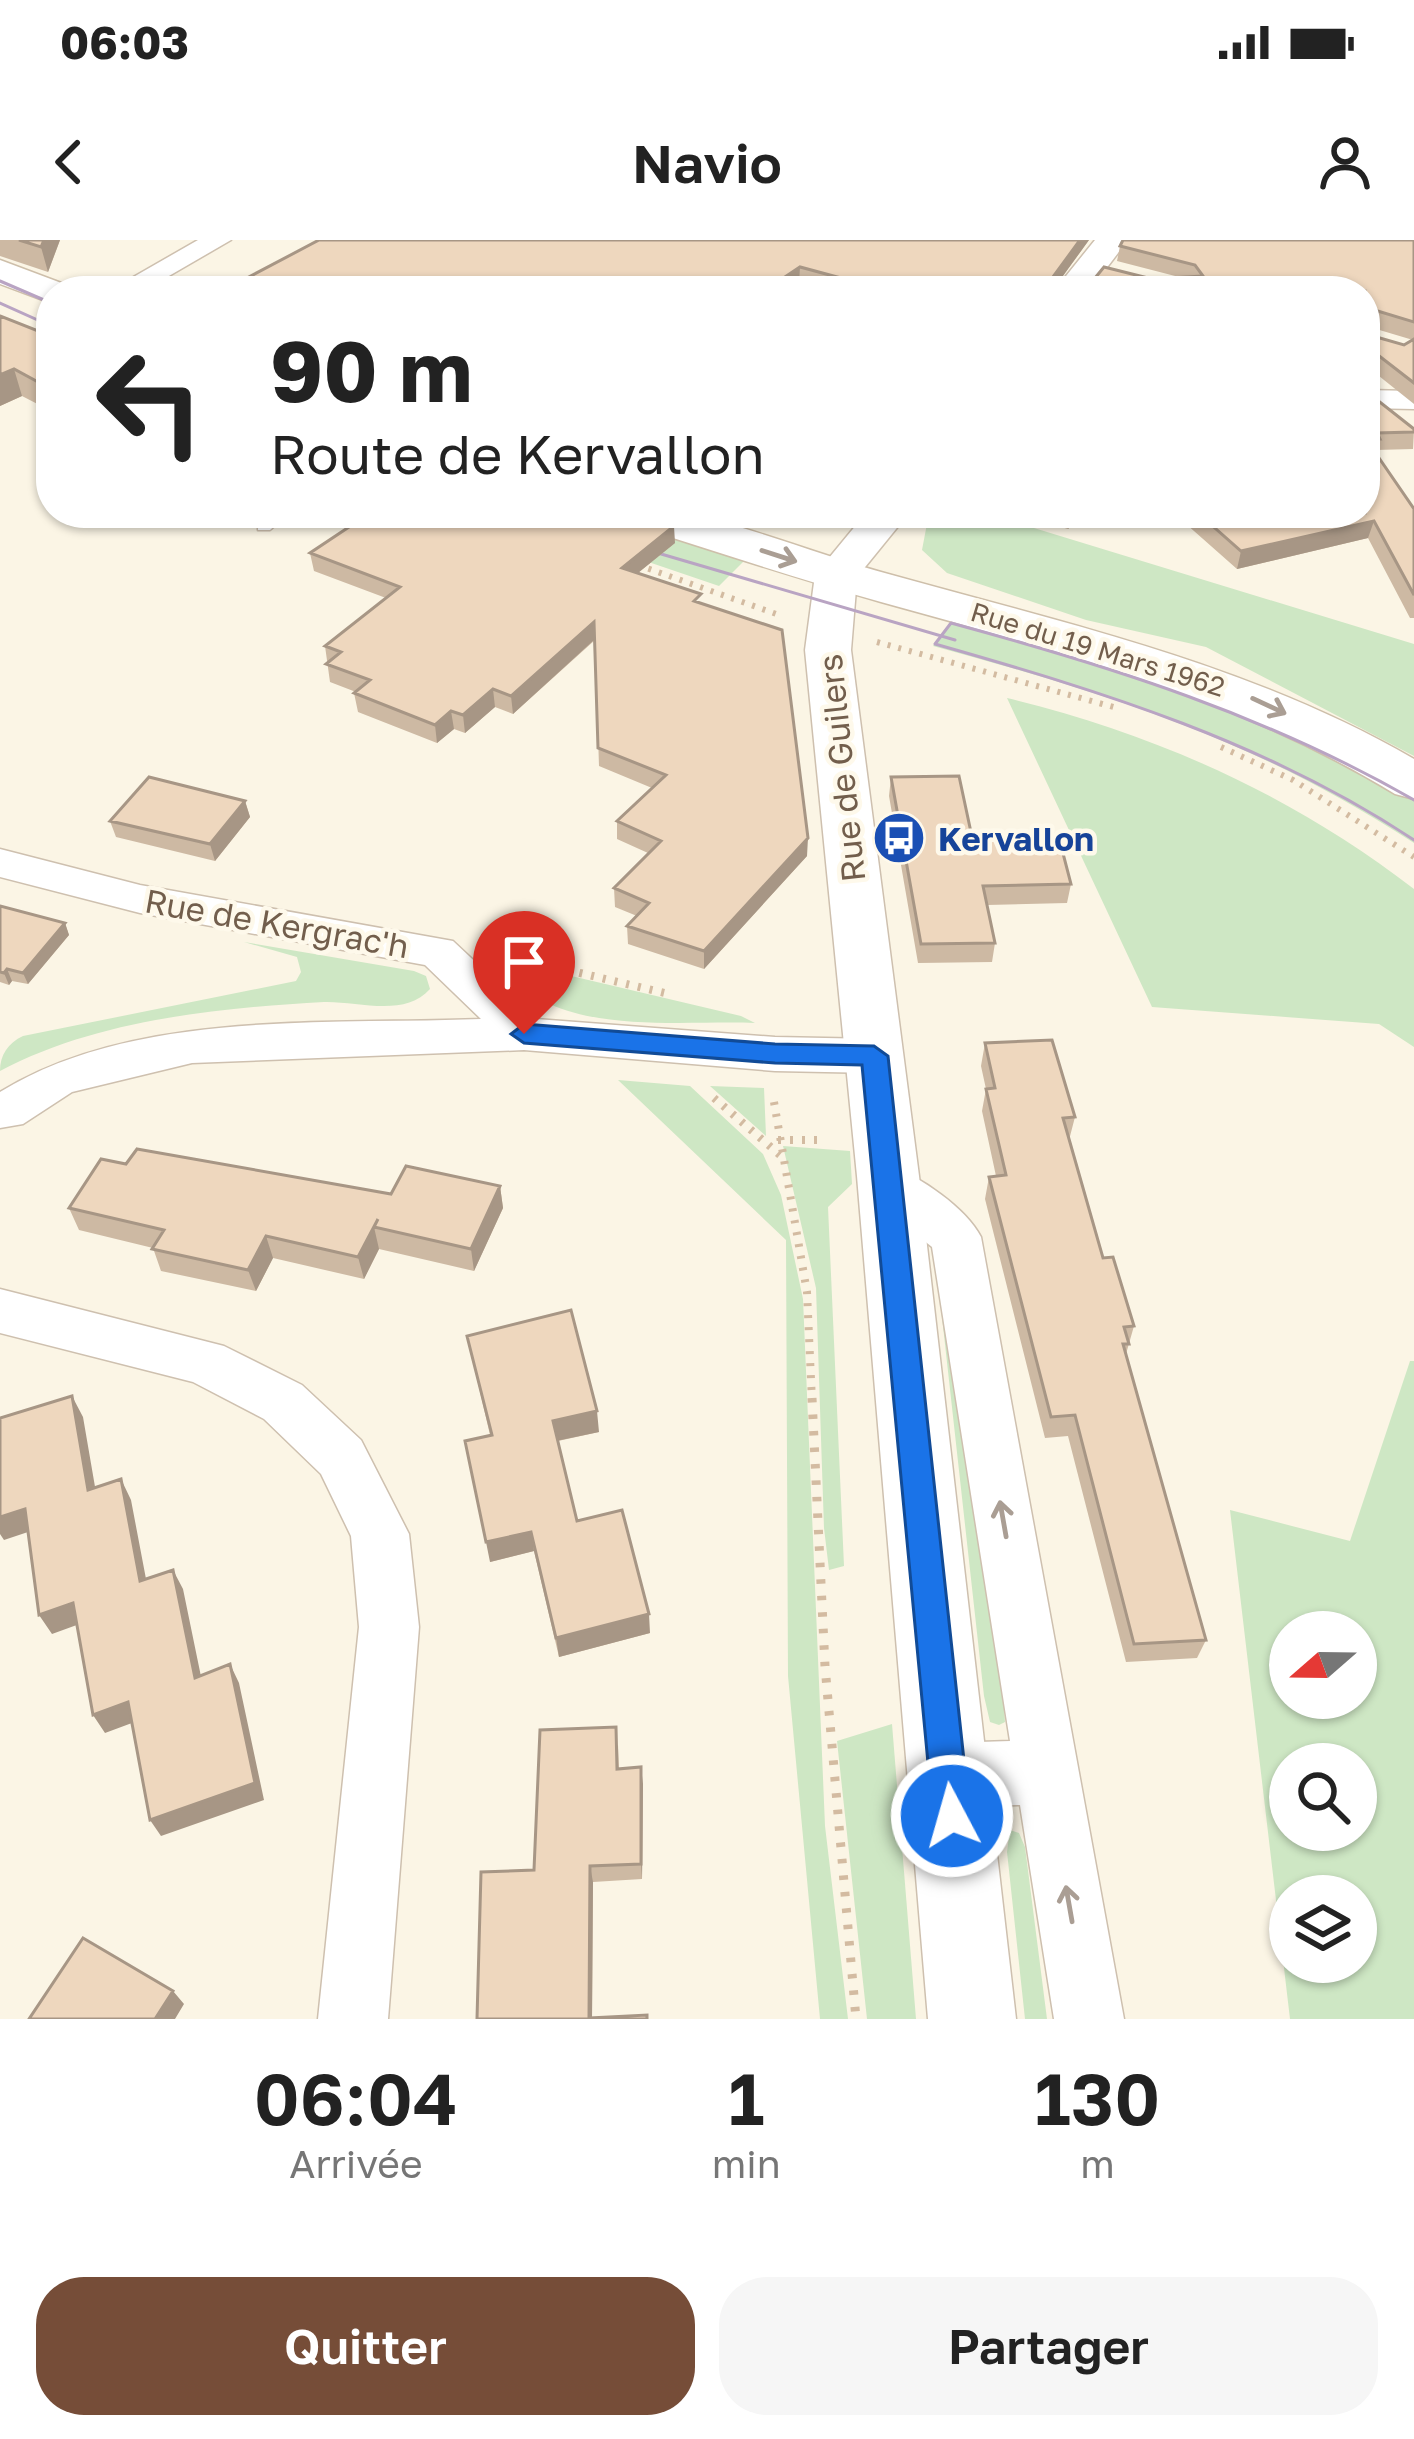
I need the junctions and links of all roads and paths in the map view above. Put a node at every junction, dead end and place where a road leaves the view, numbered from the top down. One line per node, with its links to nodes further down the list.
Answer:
1 (218, 240): 3 (street)
2 (0, 271): 4 (main road)
3 (151, 276)
4 (36, 286)
5 (1380, 399): 6 (street)
6 (1414, 400)
7 (1380, 406): 8 (street)
8 (1414, 432)
9 (674, 528): 12 (main road, Rue du 19 Mars 1962, one-way to 12)
10 (879, 528): 12 (street)
11 (638, 565): 12 (path)
12 (832, 602): 13 (path); 15 (main road, Rue du 19 Mars 1962, one-way to 15); 22 (street, Rue de Guilers)
13 (1129, 712)
14 (1204, 740): 16 (path)
15 (1414, 782)
16 (1414, 857)
17 (0, 863): 18 (street, Rue de Kergrac'h)
18 (438, 952): 19 (path); 20 (street, Rue de Kergrac'h)
19 (687, 998)
20 (524, 1034): 21 (street); 24 (street)
21 (775, 1054): 22 (street); 25 (path)
22 (874, 1056): 26 (street, Rue de Guilers)
23 (708, 1092): 25 (path)
24 (2, 1114)
25 (781, 1156): 31 (path)
26 (889, 1185): 28 (street, one-way to 26); 29 (street, Rue de Guilers)
27 (0, 1311): 30 (street)
28 (1046, 1772): 29 (street); 33 (street, one-way to 28)
29 (947, 1775): 32 (street, Rue de Guilers)
30 (353, 2019)
31 (856, 2019)
32 (972, 2019)
33 (1089, 2019)

